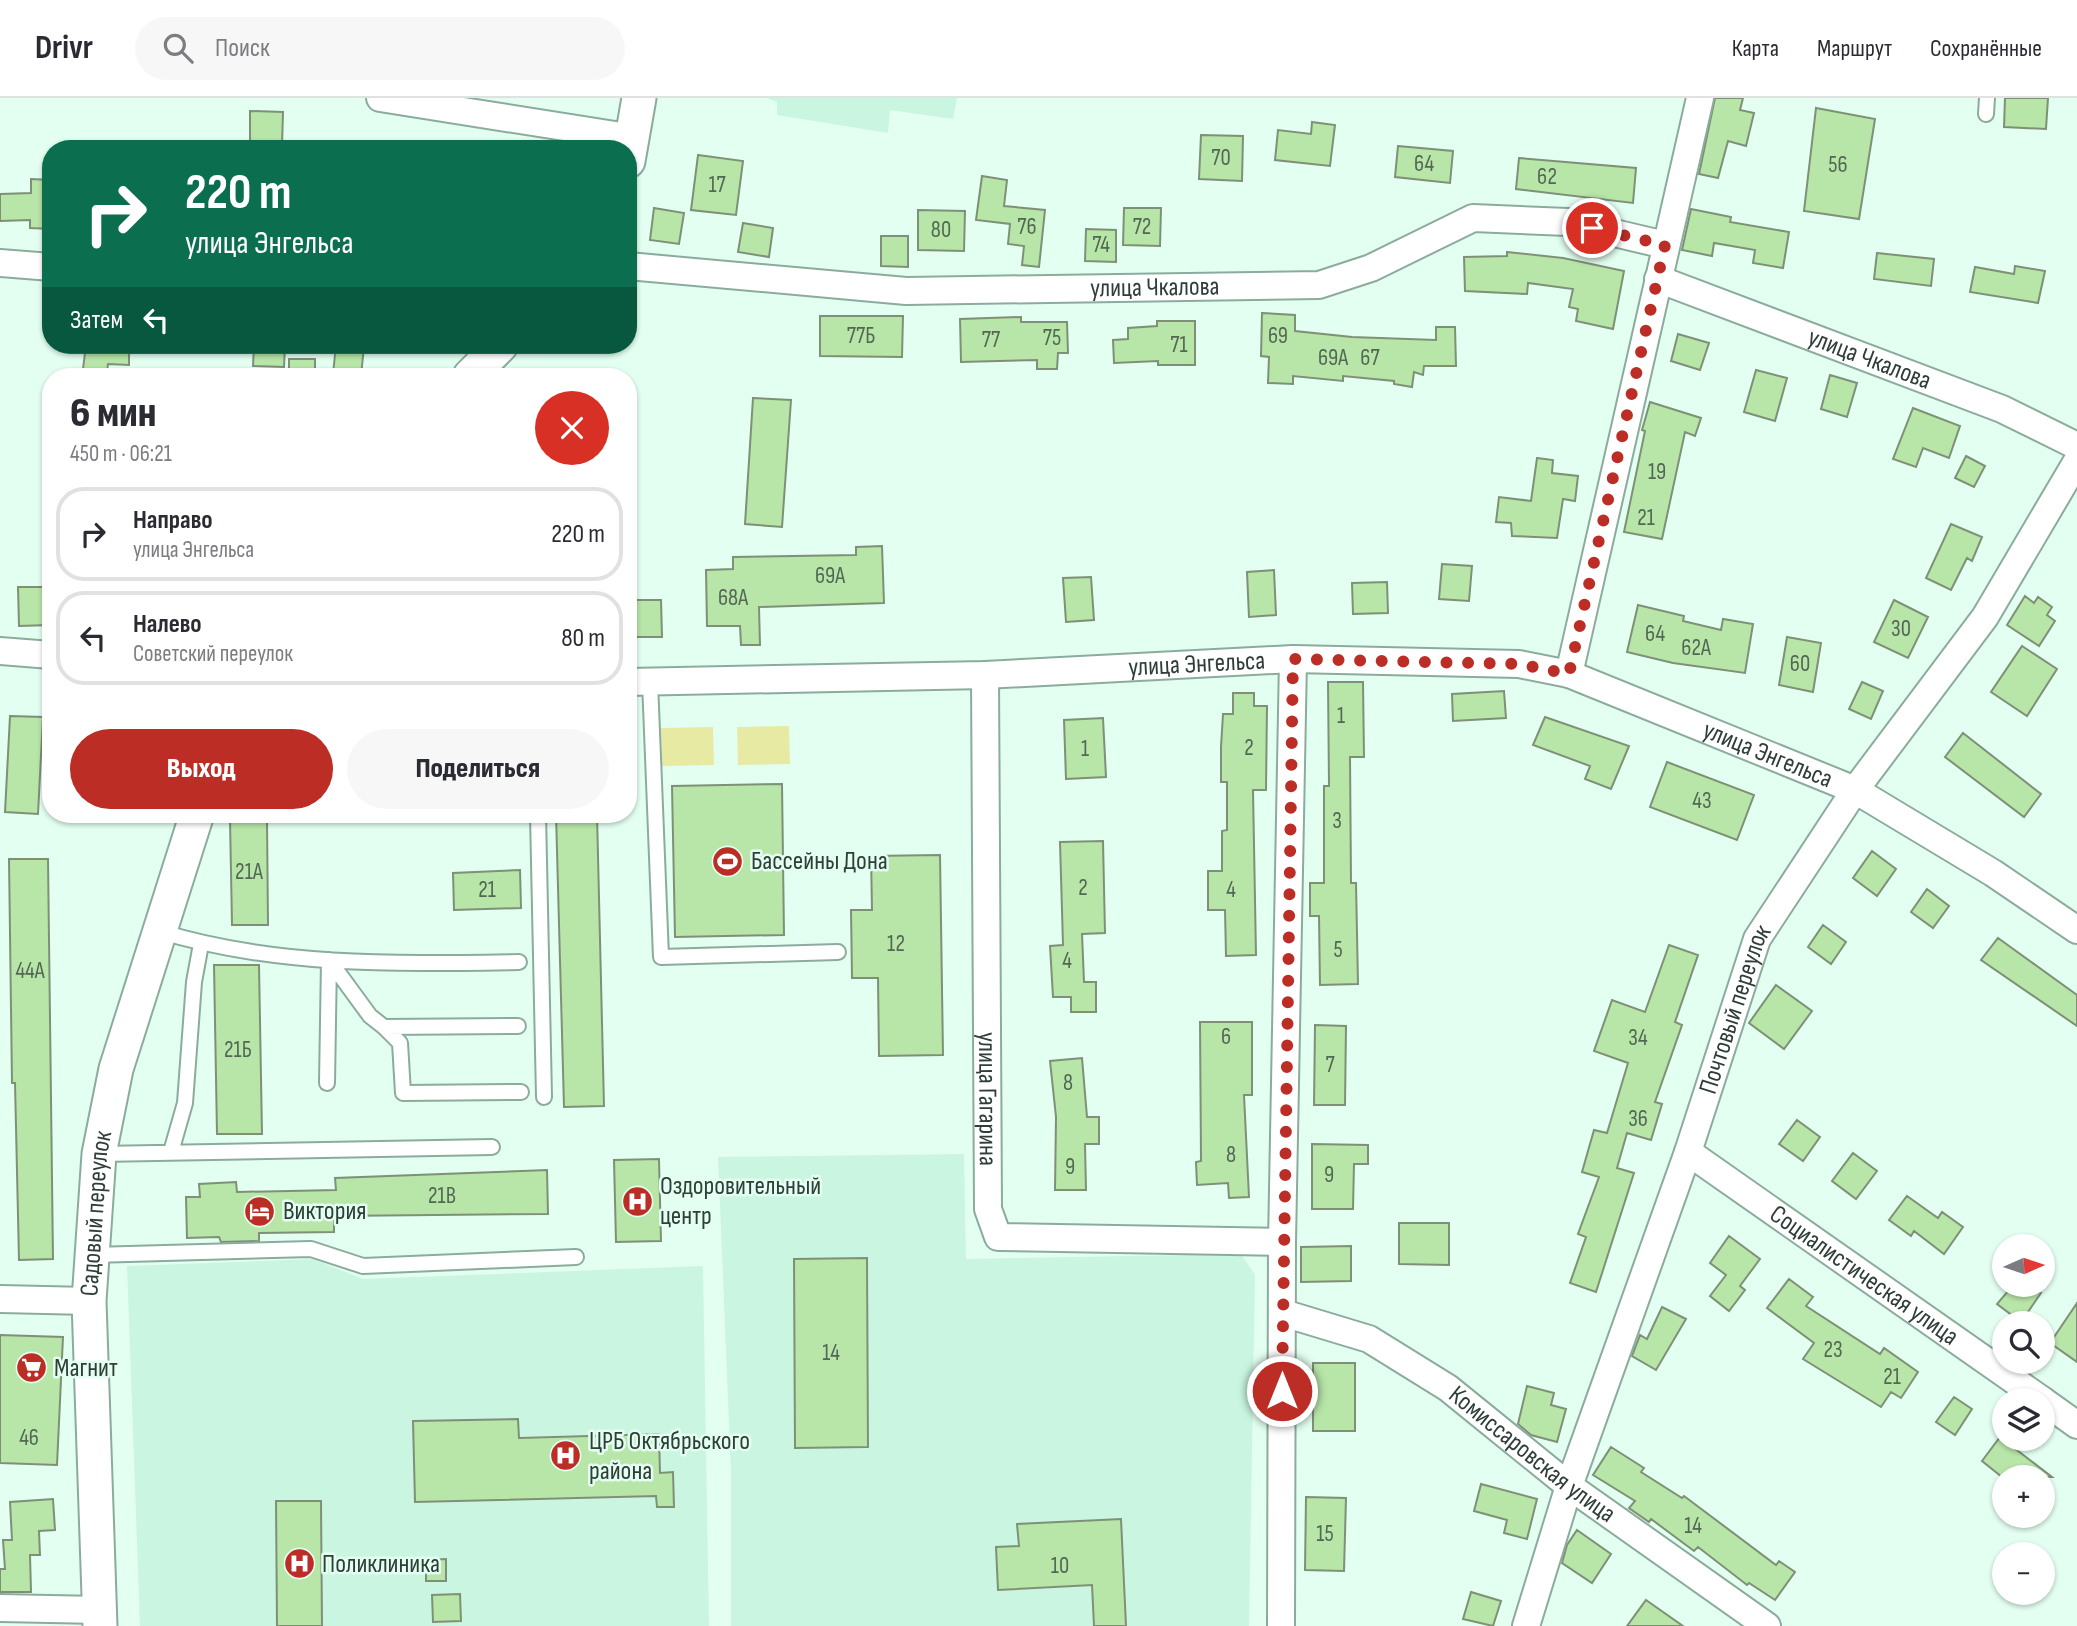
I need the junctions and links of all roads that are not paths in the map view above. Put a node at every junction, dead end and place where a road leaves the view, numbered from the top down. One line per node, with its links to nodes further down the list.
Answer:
1 (380, 98): 6 (street)
2 (639, 98): 7 (street)
3 (1700, 98): 8 (street)
4 (1987, 98): 5 (lane)
5 (1986, 114)
6 (583, 140)
7 (633, 140)
8 (1665, 245): 11 (street, улица Чкалова); 12 (street)
9 (0, 263): 10 (street)
10 (42, 266)
11 (637, 267)
12 (1658, 279): 15 (street, улица Чкалова); 20 (street)
13 (492, 354): 14 (street)
14 (478, 368)
15 (2077, 446)
16 (2077, 461): 23 (street, Почтовый переулок)
17 (0, 651): 18 (street)
18 (42, 654)
19 (1293, 659): 20 (street, улица Энгельса); 21 (street, улица Энгельса); 41 (street)
20 (1569, 674): 23 (street, улица Энгельса)
21 (985, 675): 22 (street, улица Энгельса); 41 (street, улица Гагарина)
22 (639, 682): 29 (lane)
23 (1855, 790): 26 (street, улица Энгельса); 38 (street, Почтовый переулок)
24 (194, 823): 27 (street, Садовый переулок)
25 (538, 823): 36 (lane)
26 (2077, 930)
27 (159, 931): 28 (lane); 40 (street, Садовый переулок)
28 (201, 944): 30 (lane); 39 (lane)
29 (838, 952)
30 (329, 960): 31 (lane); 33 (lane); 34 (lane)
31 (519, 962)
32 (518, 1026): 33 (lane)
33 (384, 1027): 35 (lane)
34 (327, 1083)
35 (521, 1092)
36 (544, 1097)
37 (492, 1147): 39 (lane)
38 (1688, 1152): 47 (street, Социалистическая улица); 50 (street, Почтовый переулок)
39 (171, 1153): 40 (lane)
40 (99, 1154): 42 (street, Садовый переулок)
41 (1283, 1242): 46 (street)
42 (92, 1255): 43 (lane); 45 (street, Садовый переулок)
43 (576, 1257)
44 (0, 1299): 45 (street)
45 (89, 1301): 52 (street, Садовый переулок)
46 (1283, 1313): 50 (street, Комиссаровская улица); 53 (street)
47 (2025, 1388)
48 (2055, 1409): 49 (street, Социалистическая улица)
49 (2077, 1425)
50 (1569, 1486): 54 (street, Почтовый переулок); 55 (street, Комиссаровская улица)
51 (0, 1608): 52 (street)
52 (100, 1618)
53 (1281, 1626)
54 (1526, 1626)
55 (1767, 1626)

